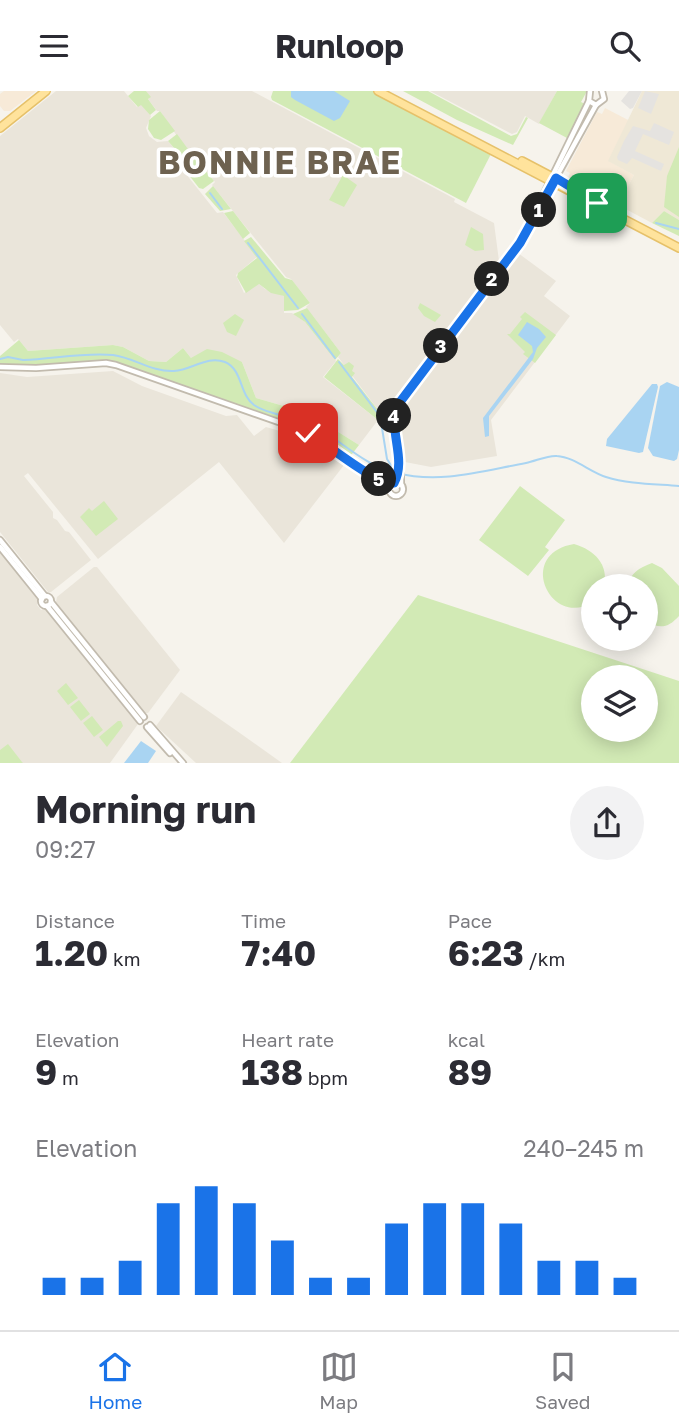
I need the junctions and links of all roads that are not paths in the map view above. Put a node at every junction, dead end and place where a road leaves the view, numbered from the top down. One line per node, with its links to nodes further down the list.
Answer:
1 (46, 91): 7 (main road)
2 (379, 91): 8 (main road)
3 (590, 91): 5 (street)
4 (604, 92): 6 (street)
5 (589, 101): 6 (street); 8 (street)
6 (596, 105): 8 (street)
7 (0, 128)
8 (551, 182): 9 (main road); 12 (street)
9 (679, 248)
10 (0, 366): 11 (street)
11 (370, 474): 13 (street); 15 (street)
12 (399, 477): 13 (street); 14 (street)
13 (393, 483): 14 (street); 15 (street)
14 (401, 485): 15 (street)
15 (389, 492)
16 (0, 540): 18 (street)
17 (0, 547): 18 (street)
18 (43, 597): 19 (street); 19 (street)
19 (49, 604): 20 (street)
20 (182, 763)

